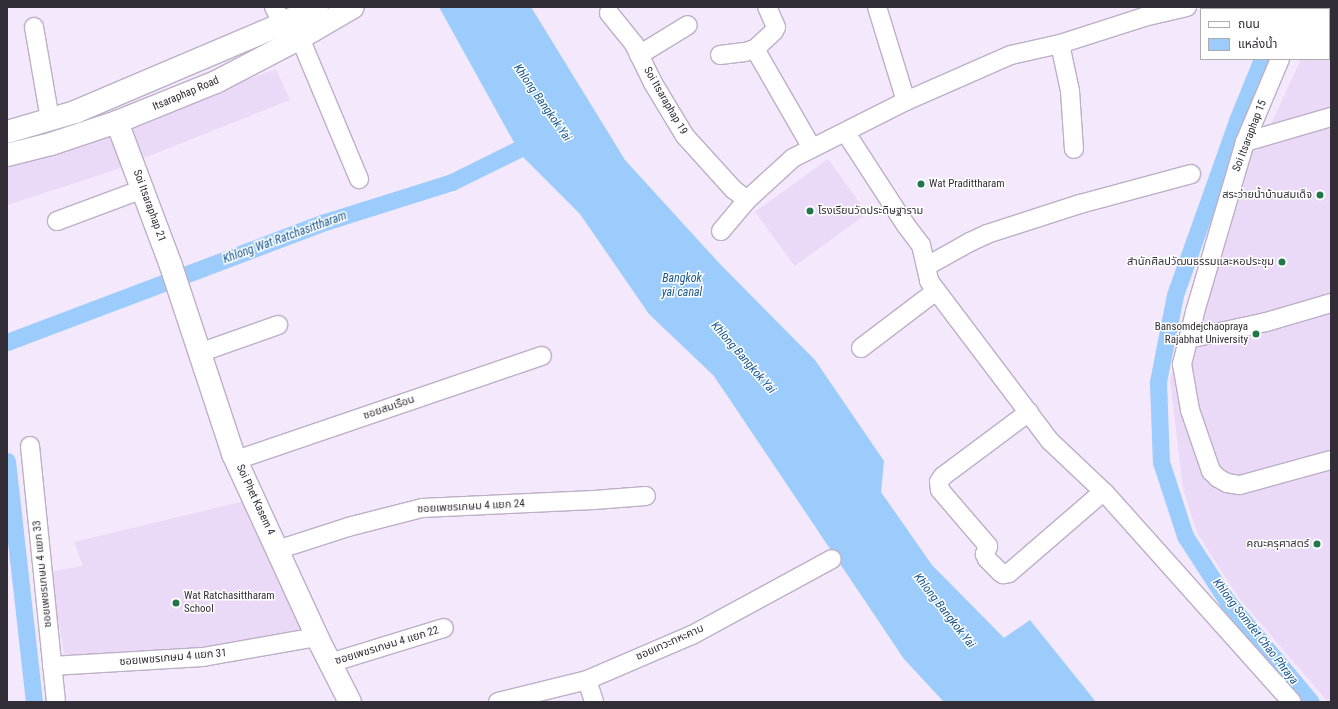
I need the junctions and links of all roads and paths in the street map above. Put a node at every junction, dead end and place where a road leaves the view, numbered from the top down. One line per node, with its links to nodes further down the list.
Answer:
1 (353, 7): 7 (main road, Itsaraphap Road)
2 (766, 7): 11 (street)
3 (877, 7): 16 (street)
4 (1187, 7): 10 (street)
5 (609, 13): 12 (street, Soi Itsaraphap 19)
6 (279, 15): 7 (main road); 15 (main road)
7 (309, 22): 19 (main road, Itsaraphap Road); 27 (street)
8 (688, 25): 12 (street)
9 (34, 26): 18 (street)
10 (1060, 44): 16 (street); 24 (street)
11 (755, 49): 13 (street); 23 (street)
12 (639, 55): 29 (street, Soi Itsaraphap 19)
13 (720, 55)
14 (1280, 60): 22 (street, Soi Itsaraphap 15)
15 (110, 97): 18 (main road); 19 (main road, Soi Itsaraphap 21)
16 (906, 101): 21 (street)
17 (1331, 117): 22 (street)
18 (50, 120): 20 (main road)
19 (117, 122): 25 (main road, Itsaraphap Road); 28 (main road, Soi Itsaraphap 21)
20 (7, 132)
21 (846, 133): 23 (street); 32 (street)
22 (1245, 142): 37 (street, Soi Itsaraphap 15)
23 (812, 148): 29 (street)
24 (1074, 149)
25 (7, 155)
26 (1191, 174): 32 (street)
27 (359, 180)
28 (143, 189): 30 (street); 33 (main road, Soi Itsaraphap 21)
29 (747, 200): 31 (street)
30 (57, 220)
31 (721, 231)
32 (927, 266): 34 (street)
33 (178, 291): 39 (main road, Soi Phet Kasem 4)
34 (936, 291): 38 (street); 41 (street)
35 (1331, 302): 37 (street)
36 (278, 325): 39 (street)
37 (1188, 339): 44 (street, Soi Itsaraphap 15)
38 (861, 348)
39 (199, 353): 43 (main road, Soi Phet Kasem 4)
40 (542, 356): 43 (street, ซอยสมเรือน)
41 (1029, 412): 45 (street); 45 (street)
42 (30, 446): 52 (street, ซอยเพชรเกษม 4 แยก 33)
43 (236, 460): 47 (main road, Soi Phet Kasem 4)
44 (1331, 460)
45 (1103, 492): 58 (street)
46 (646, 496): 47 (street, ซอยเพชรเกษม 4 แยก 24)
47 (277, 550): 50 (main road, Soi Phet Kasem 4)
48 (832, 559): 53 (street, ซอยเทวะทหะคาม)
49 (444, 628): 51 (street, ซอยเพชรเกษม 4 แยก 22)
50 (317, 637): 51 (main road, Soi Phet Kasem 4); 52 (street, ซอยเพชรเกษม 4 แยก 31)
51 (330, 663): 55 (main road, Soi Phet Kasem 4)
52 (52, 666): 54 (street, ซอยเพชรเกษม 4 แยก 33)
53 (586, 680): 56 (street, ซอยเทวะทหะคาม); 57 (street)
54 (56, 702)
55 (350, 702)
56 (498, 702)
57 (594, 702)
58 (1292, 702)

